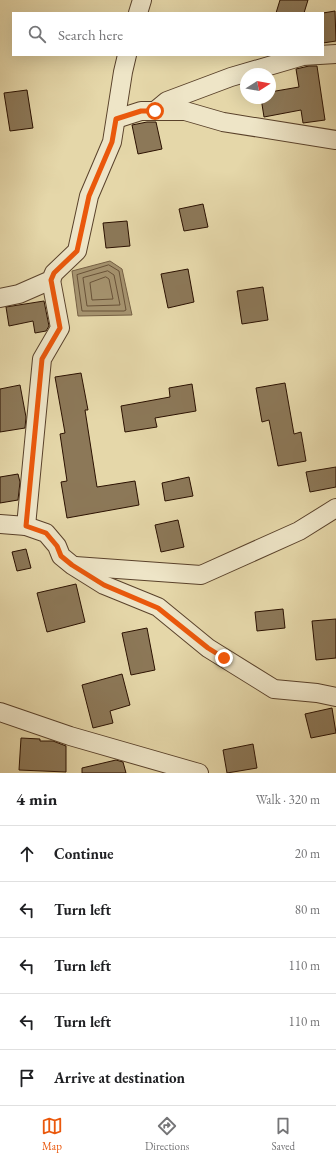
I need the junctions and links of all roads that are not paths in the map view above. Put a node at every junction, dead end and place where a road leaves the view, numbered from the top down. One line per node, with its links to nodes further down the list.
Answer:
1 (142, 0): 2 (street)
2 (138, 12)
3 (336, 54): 4 (street)
4 (324, 55)
5 (127, 56): 8 (street)
6 (303, 56): 7 (street)
7 (155, 111): 8 (street); 9 (street)
8 (116, 119): 10 (street)
9 (336, 140)
10 (51, 280): 11 (street); 14 (street)
11 (0, 298)
12 (336, 508): 15 (street)
13 (0, 524): 14 (street)
14 (26, 526): 15 (street)
15 (72, 565): 16 (street)
16 (336, 697)
17 (0, 712): 18 (street)
18 (199, 773)

